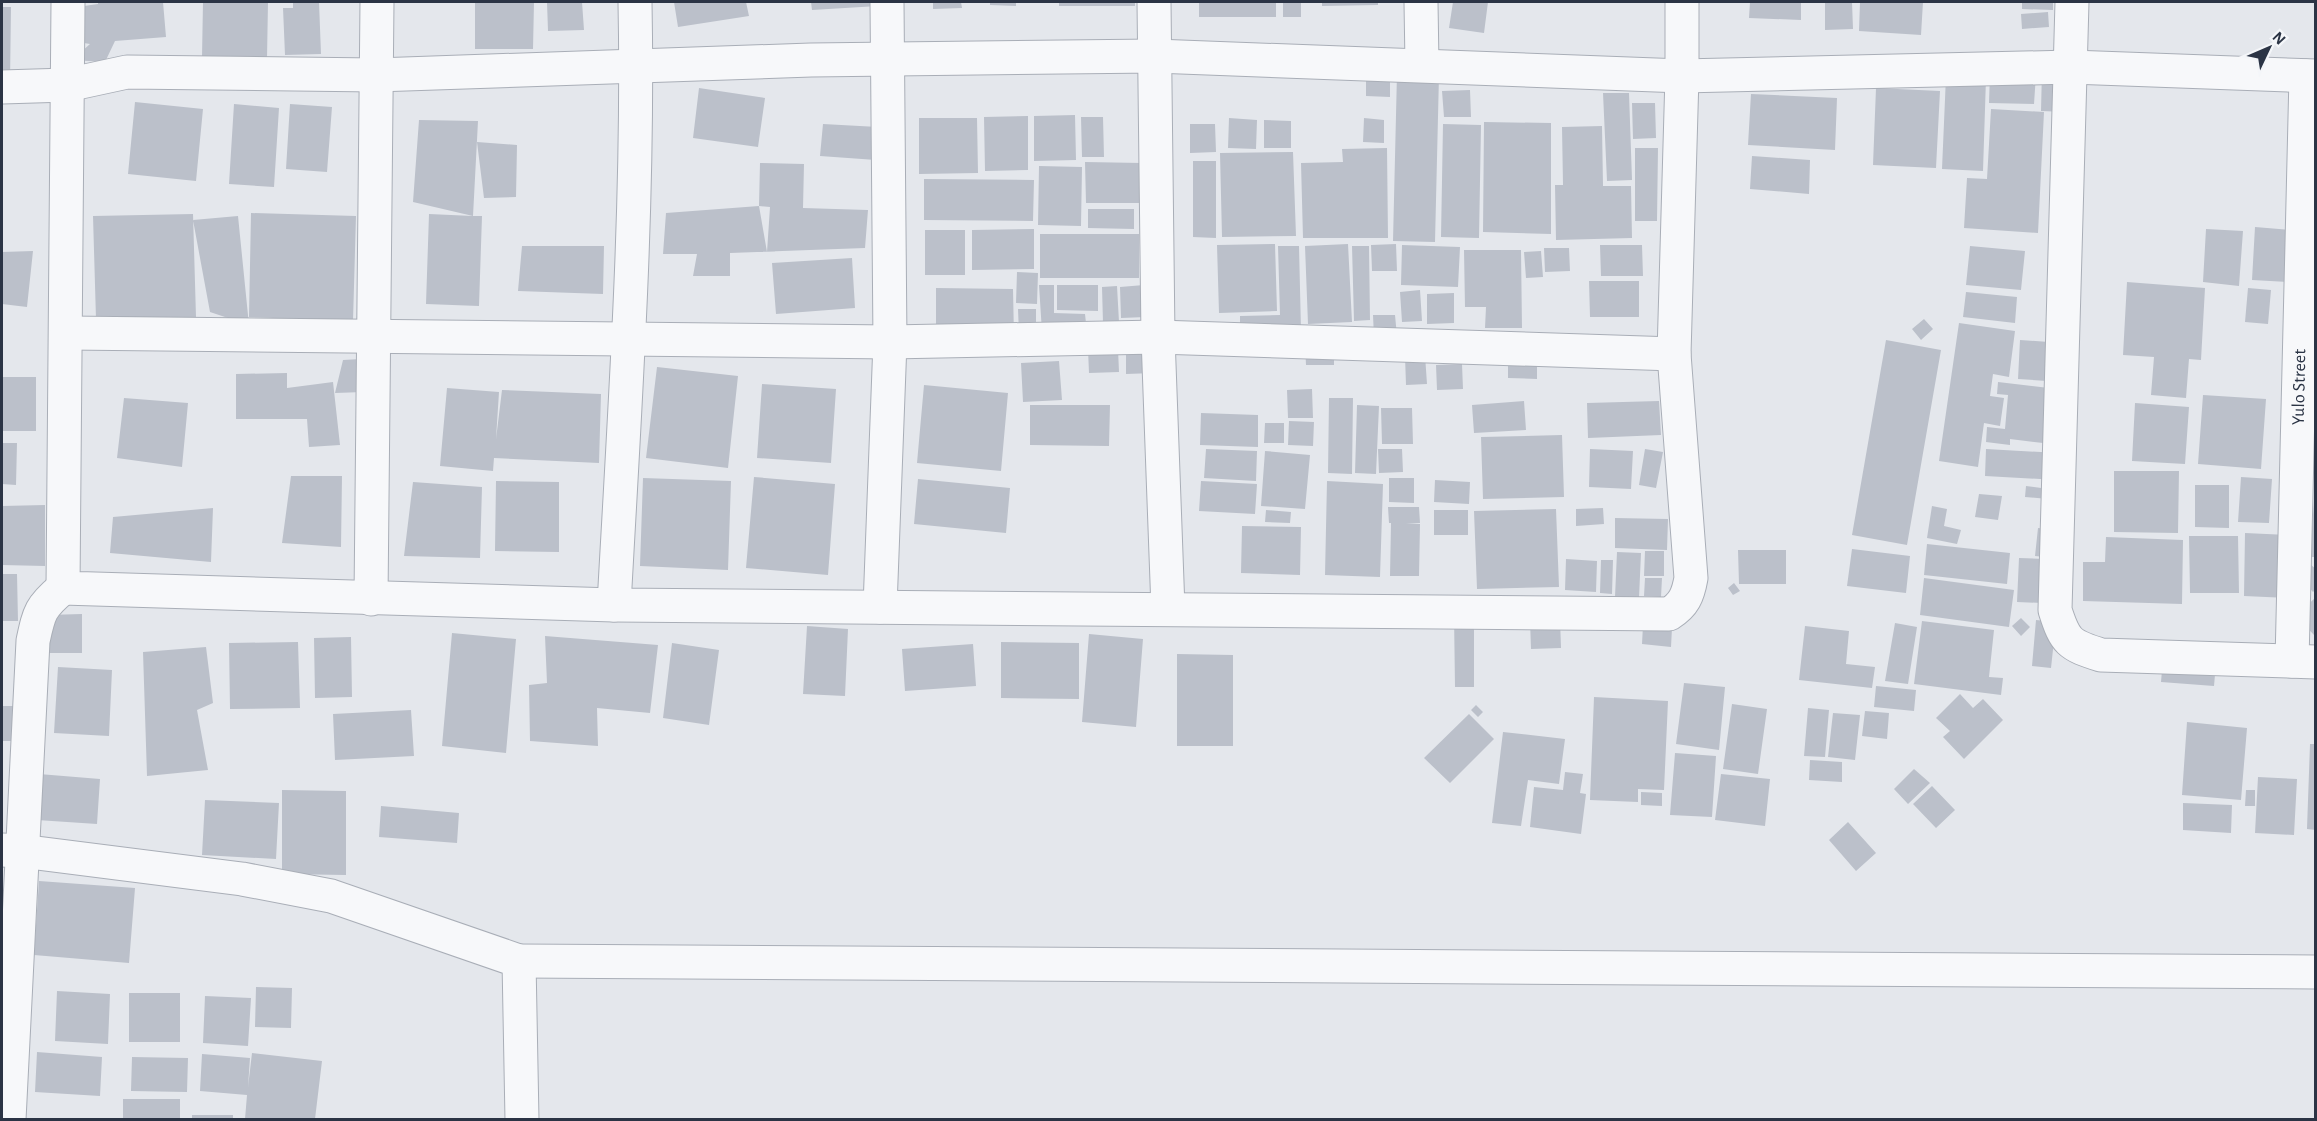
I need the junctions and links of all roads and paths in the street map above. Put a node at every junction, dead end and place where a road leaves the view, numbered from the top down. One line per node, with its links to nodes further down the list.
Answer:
1 (68, 2): 17 (street)
2 (377, 2): 14 (street)
3 (635, 2): 12 (street)
4 (887, 2): 10 (street)
5 (1154, 2): 9 (street)
6 (1421, 2): 11 (street)
7 (1682, 2): 15 (street)
8 (2072, 2): 13 (street)
9 (1155, 56): 10 (street); 11 (street); 21 (street)
10 (887, 61): 12 (street); 23 (street)
11 (1422, 65): 15 (street)
12 (636, 67): 14 (street); 22 (street)
13 (2071, 68): 15 (street); 16 (street); 30 (street)
14 (376, 75): 17 (street); 20 (street)
15 (1682, 76): 24 (street)
16 (2311, 76): 30 (street, Yulo Street)
17 (68, 85): 18 (street); 19 (street)
18 (2, 87)
19 (67, 333): 20 (street); 25 (street)
20 (374, 336): 22 (street); 26 (street)
21 (1158, 336): 23 (street); 24 (street); 29 (street)
22 (629, 340): 23 (street); 27 (street)
23 (890, 342): 28 (street)
24 (1674, 354): 29 (street)
25 (63, 588): 26 (street); 31 (street)
26 (371, 599): 27 (street)
27 (614, 604): 28 (street)
28 (880, 607): 29 (street)
29 (1168, 609)
30 (2304, 662)
31 (11, 851): 32 (street); 34 (street)
32 (519, 961): 33 (street); 35 (street)
33 (2316, 972)
34 (9, 1119)
35 (522, 1119)

